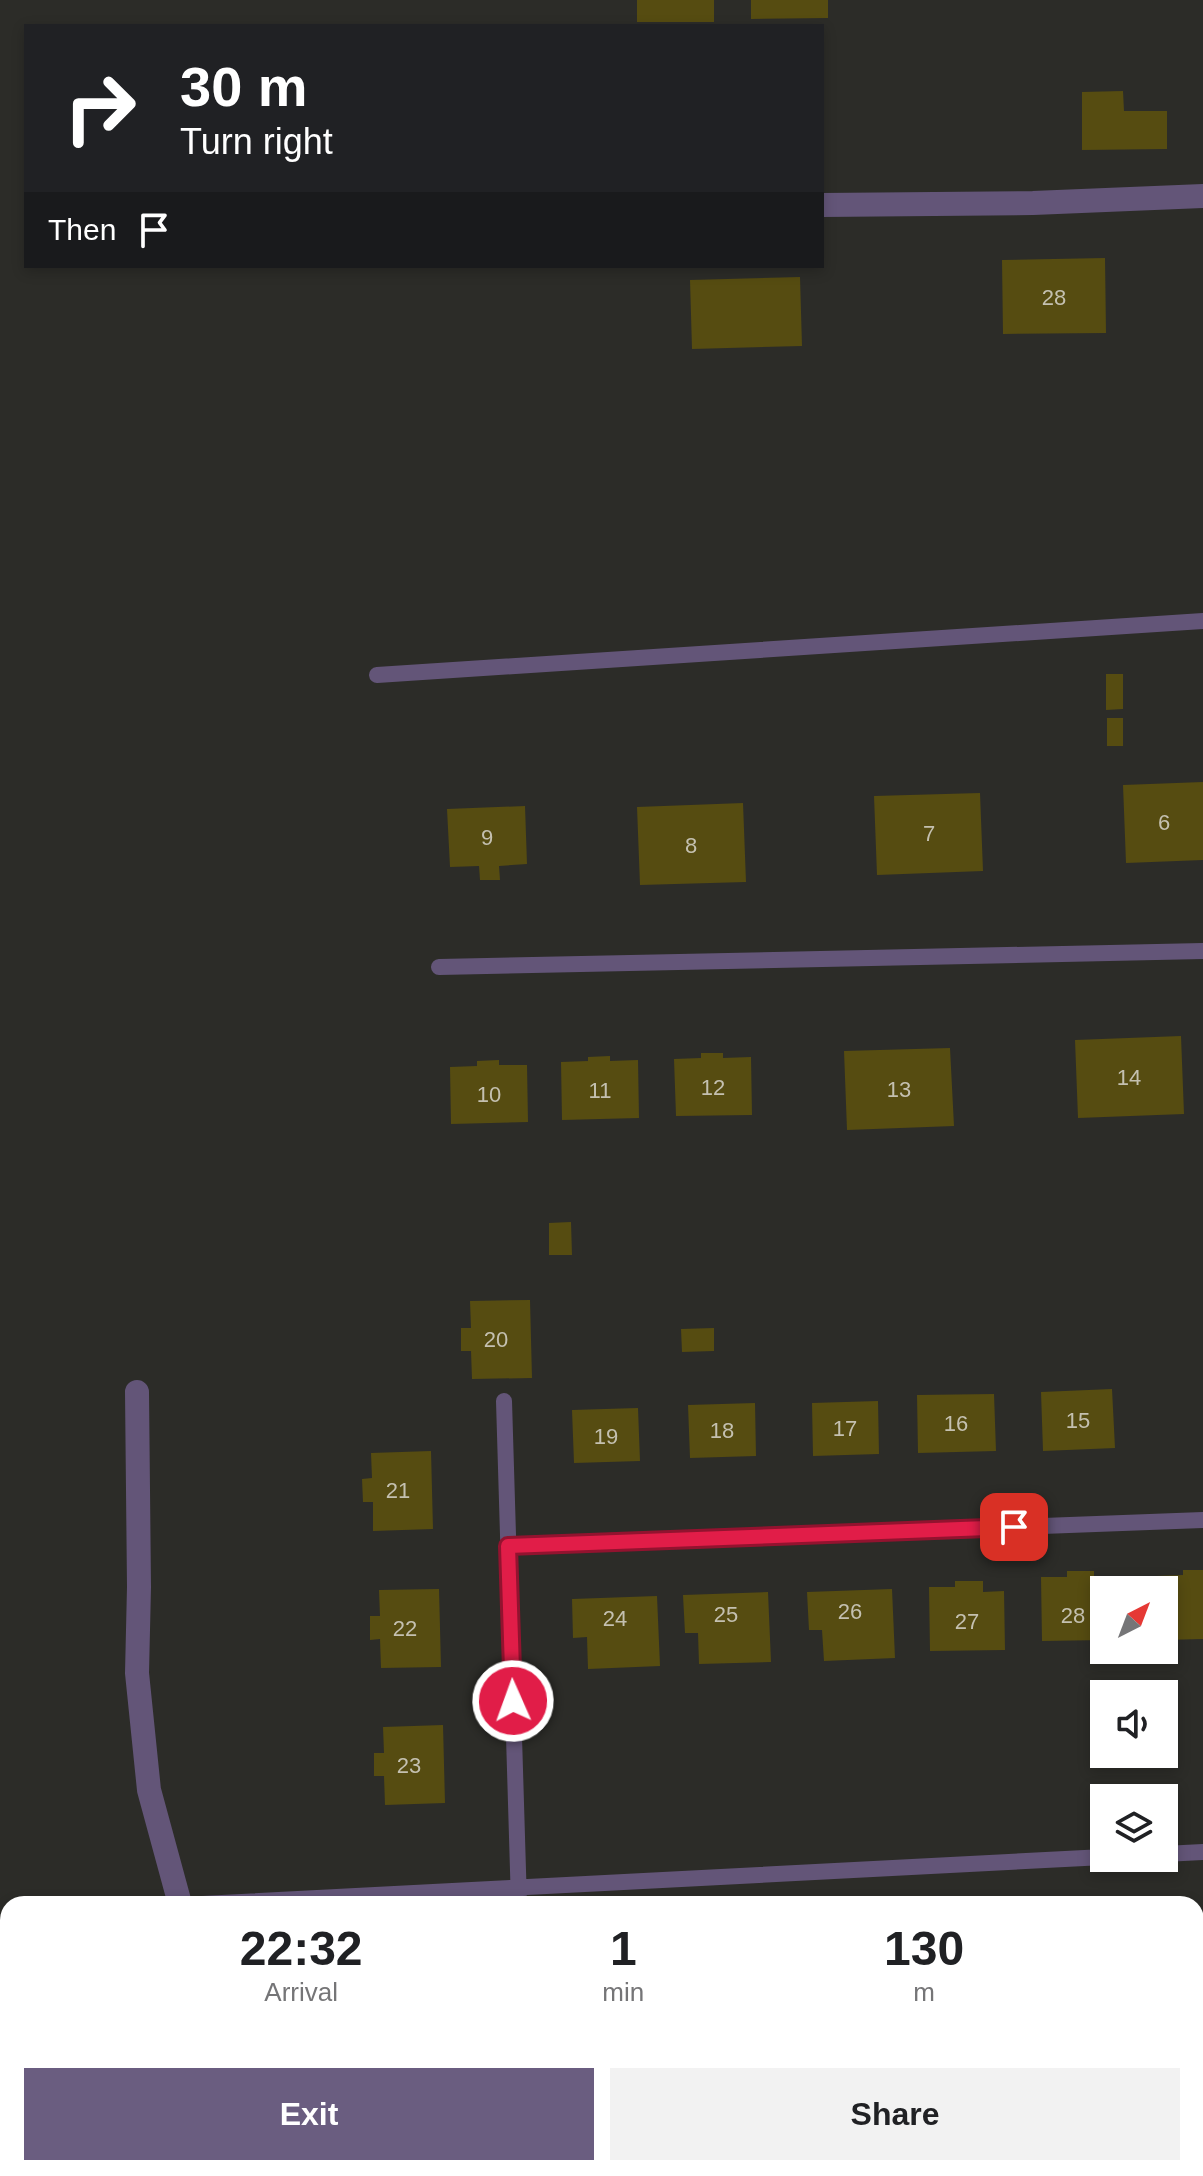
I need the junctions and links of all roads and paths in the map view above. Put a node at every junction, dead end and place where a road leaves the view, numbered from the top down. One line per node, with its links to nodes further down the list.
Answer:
1 (1203, 196): 2 (street)
2 (824, 205)
3 (1203, 621): 4 (lane)
4 (377, 675)
5 (1203, 951): 6 (lane)
6 (439, 967)
7 (137, 1392): 14 (street)
8 (504, 1401): 10 (lane)
9 (1203, 1520): 10 (lane)
10 (508, 1546): 15 (lane)
11 (1203, 1852): 12 (lane)
12 (1178, 1853)
13 (1090, 1858): 15 (lane)
14 (178, 1896)
15 (518, 1896)

